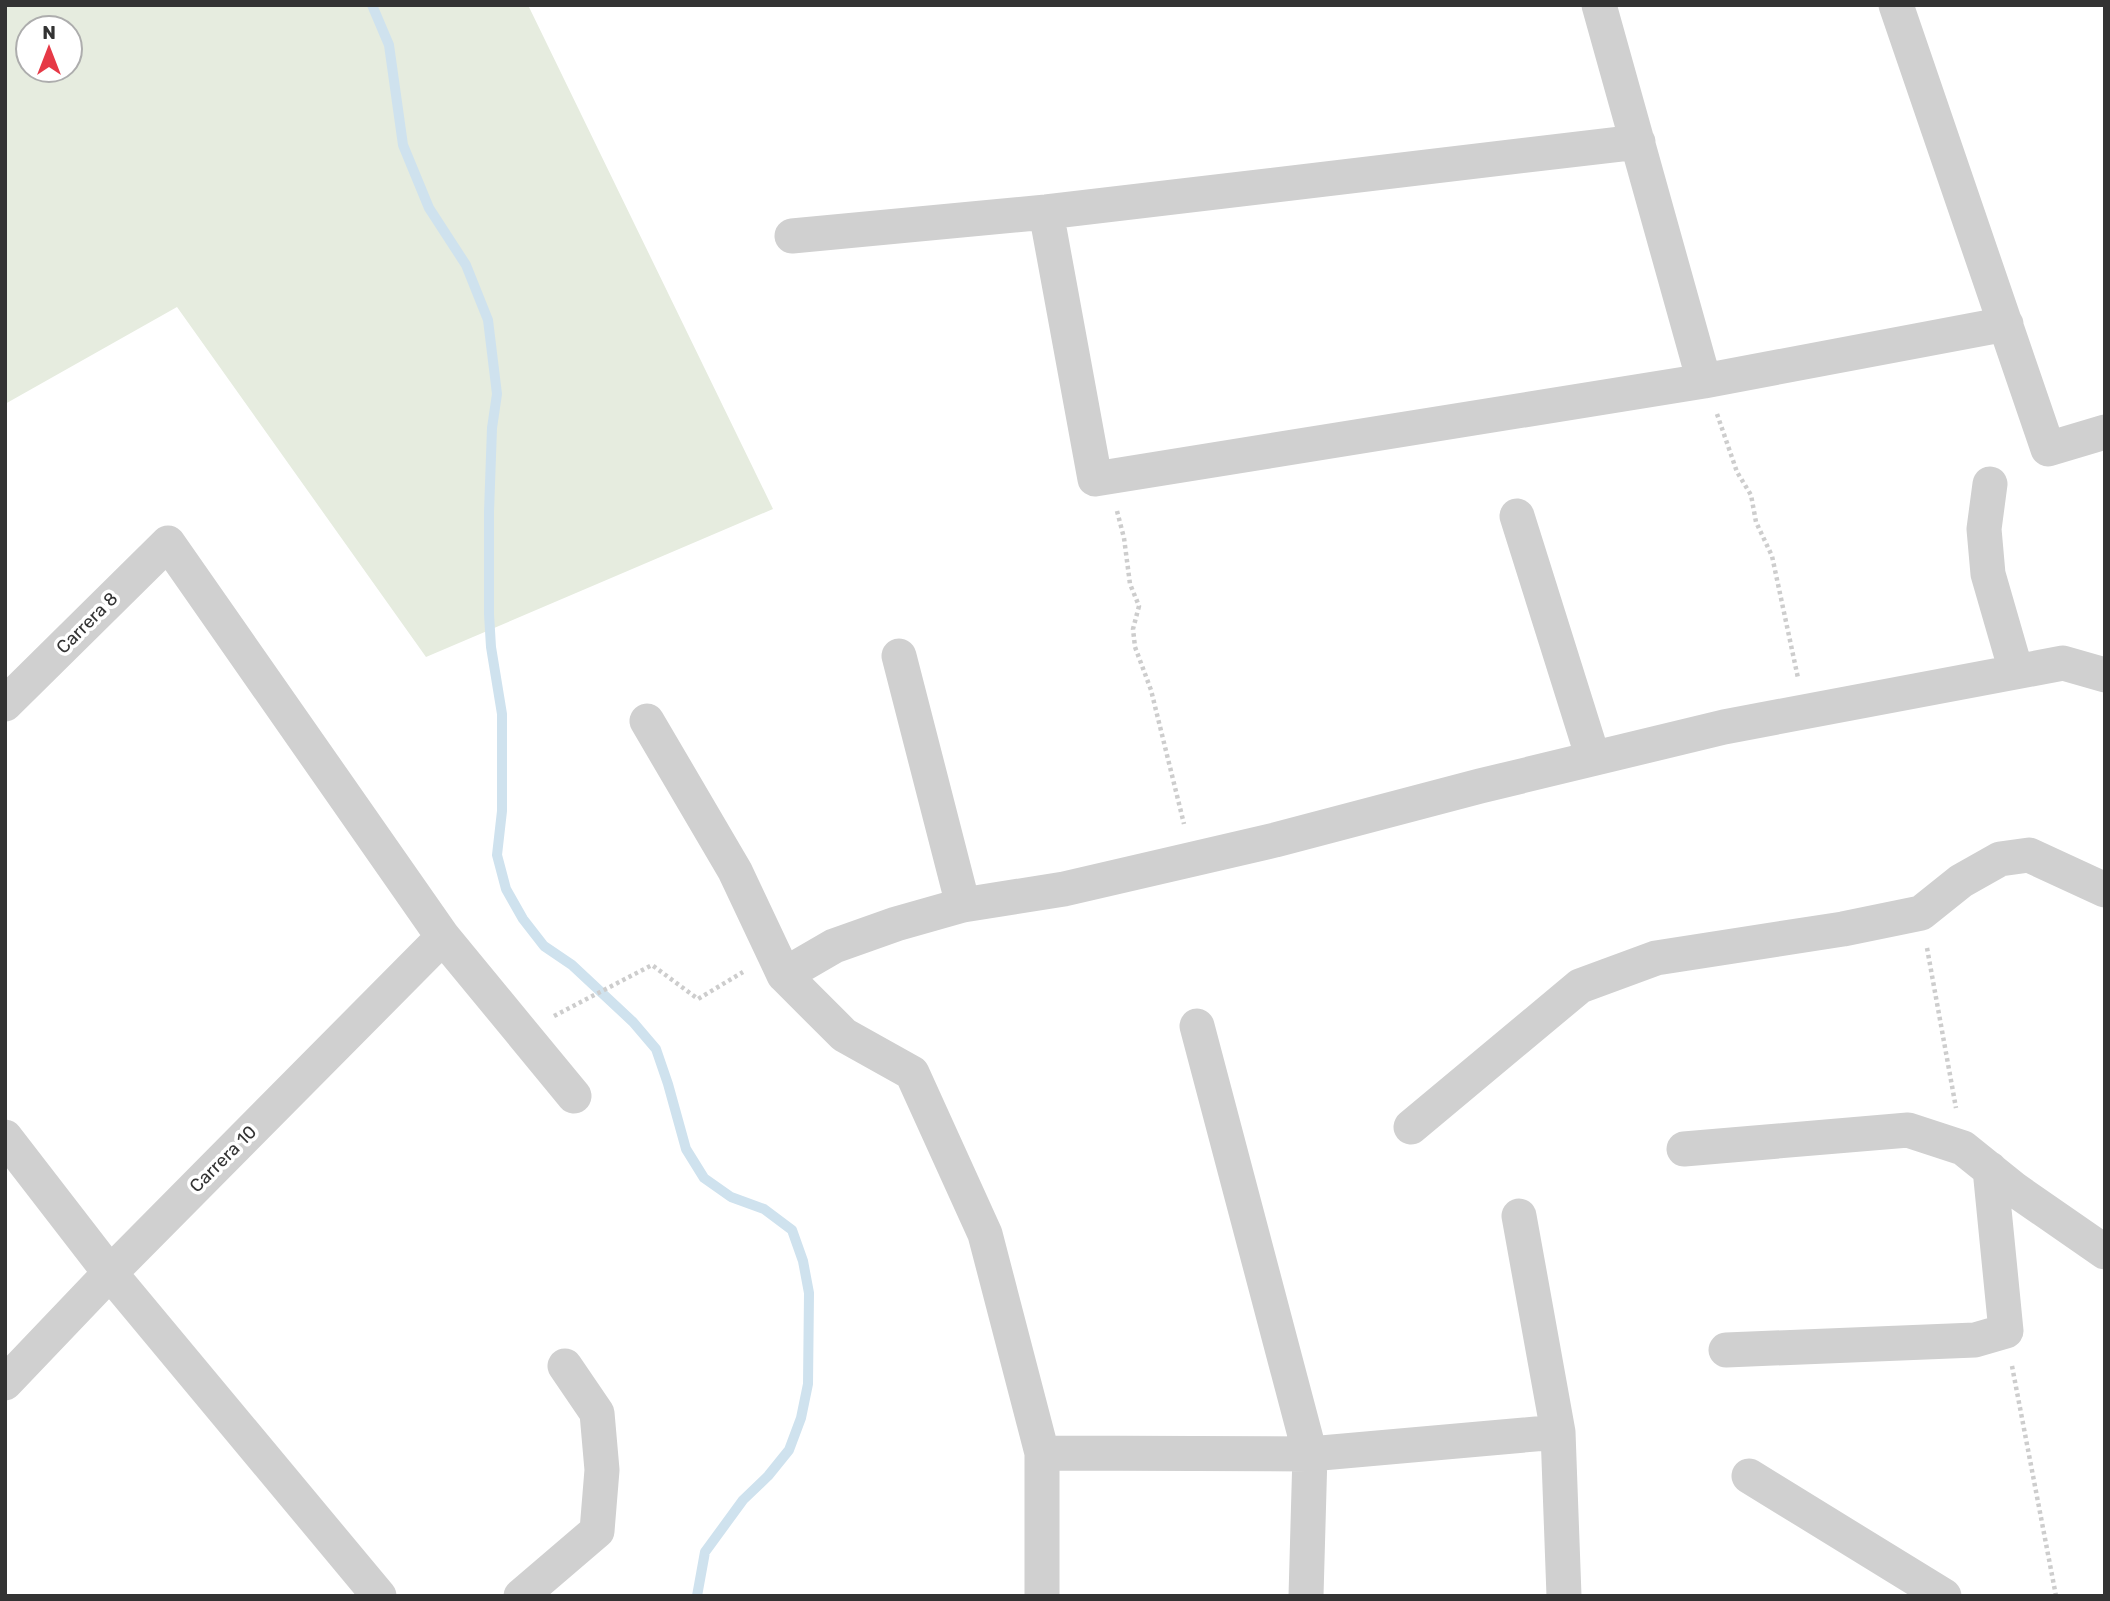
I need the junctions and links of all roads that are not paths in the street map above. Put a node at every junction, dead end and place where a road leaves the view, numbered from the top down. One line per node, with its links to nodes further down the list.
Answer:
1 (1599, 5): 3 (street)
2 (1896, 5): 6 (street)
3 (1638, 142): 4 (street); 7 (street)
4 (1046, 212): 5 (street); 7 (street)
5 (792, 236)
6 (2006, 324): 7 (street); 8 (street)
7 (1704, 381)
8 (2105, 432)
9 (1990, 484): 12 (street)
10 (1517, 516): 16 (street)
11 (899, 656): 18 (street)
12 (2016, 671): 13 (street); 16 (street)
13 (2105, 675)
14 (5, 704): 19 (street, Carrera 8)
15 (647, 721): 20 (street)
16 (1593, 758): 18 (street)
17 (2105, 890): 23 (street)
18 (963, 905): 20 (street)
19 (443, 937): 22 (street); 29 (street, Carrera 10)
20 (779, 964): 34 (street)
21 (1197, 1026): 35 (street)
22 (574, 1096)
23 (1411, 1127)
24 (5, 1137): 29 (street)
25 (1684, 1149): 26 (street)
26 (1977, 1159): 28 (street); 30 (street)
27 (1519, 1216): 33 (street)
28 (2105, 1252)
29 (110, 1273): 32 (street, Carrera 10); 37 (street)
30 (1726, 1350)
31 (565, 1366): 38 (street)
32 (5, 1383)
33 (1558, 1432): 35 (street); 41 (street)
34 (1042, 1452): 35 (street); 39 (street)
35 (1310, 1454): 40 (street)
36 (1749, 1476): 42 (street)
37 (379, 1596)
38 (521, 1596)
39 (1042, 1596)
40 (1306, 1596)
41 (1564, 1596)
42 (1944, 1596)

